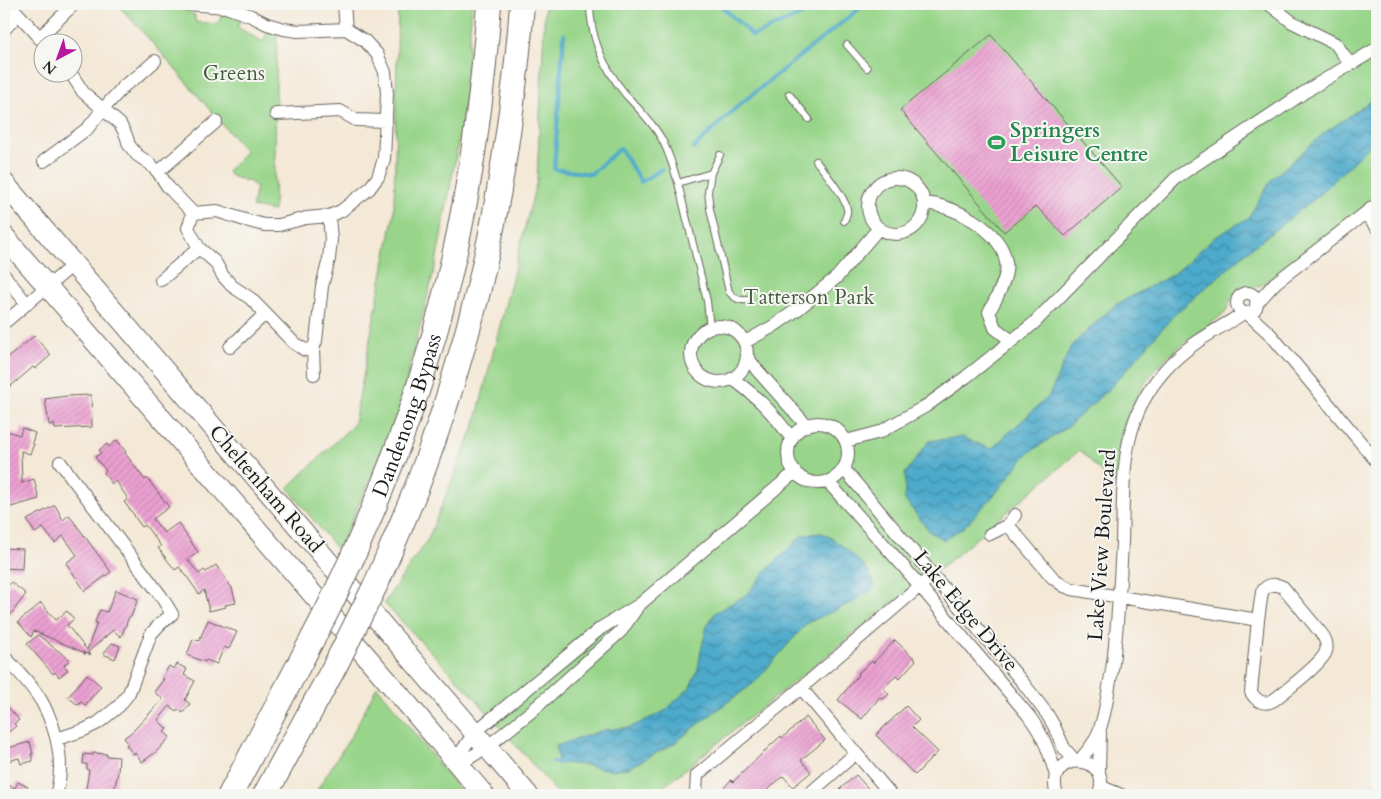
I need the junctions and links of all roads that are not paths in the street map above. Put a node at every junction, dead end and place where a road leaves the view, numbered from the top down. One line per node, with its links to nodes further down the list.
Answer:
1 (9, 4): 10 (street)
2 (74, 4): 15 (street)
3 (188, 4): 11 (street)
4 (255, 4): 11 (street)
5 (344, 4): 12 (street)
6 (489, 4): 88 (highway, Dandenong Bypass, bridge)
7 (522, 4): 89 (highway, Dandenong Bypass, bridge)
8 (590, 4): 34 (lane)
9 (1269, 4): 19 (street)
10 (18, 14): 13 (street); 14 (street)
11 (251, 16): 12 (street)
12 (346, 29): 26 (street)
13 (4, 30)
14 (35, 32)
15 (49, 32)
16 (846, 45): 20 (lane)
17 (1376, 49): 19 (street)
18 (155, 61): 23 (street)
19 (1350, 64): 55 (street)
20 (867, 68)
21 (76, 82): 23 (street)
22 (789, 94): 25 (lane)
23 (103, 109): 29 (street); 31 (street)
24 (276, 114): 26 (street)
25 (809, 119)
26 (386, 121): 39 (street)
27 (216, 122): 31 (street)
28 (720, 155): 32 (lane)
29 (44, 161)
30 (816, 161): 40 (lane)
31 (158, 172): 37 (street)
32 (711, 173): 34 (lane); 49 (lane)
33 (4, 183): 45 (main road, Cheltenham Road)
34 (678, 183): 54 (lane)
35 (924, 203): 41 (street); 41 (street); 55 (street)
36 (1377, 204): 38 (street, Lake View Boulevard)
37 (193, 213): 39 (street); 44 (street)
38 (1366, 214): 42 (street); 51 (street, Lake View Boulevard)
39 (329, 216): 58 (street)
40 (844, 221)
41 (879, 228): 56 (street)
42 (1377, 228)
43 (4, 236): 48 (main road, Cheltenham Road)
44 (199, 248): 47 (street); 52 (street)
45 (73, 266): 48 (street); 80 (main road, Cheltenham Road)
46 (4, 275): 50 (street)
47 (162, 280)
48 (47, 287): 50 (street); 83 (main road, Cheltenham Road)
49 (748, 300)
50 (27, 304): 53 (street)
51 (1248, 306): 66 (street); 73 (street, Lake View Boulevard)
52 (265, 314): 57 (street); 58 (street)
53 (4, 323)
54 (710, 328): 56 (street); 61 (street)
55 (1012, 340): 64 (street)
56 (745, 342): 59 (street)
57 (230, 347)
58 (313, 349): 60 (street)
59 (748, 358): 61 (street); 62 (street)
60 (314, 374)
61 (733, 379): 63 (street)
62 (807, 426): 63 (street); 64 (street)
63 (792, 439): 68 (street)
64 (846, 442): 67 (street)
65 (60, 462): 79 (street)
66 (1377, 462)
67 (844, 469): 69 (street); 71 (street, Lake Edge Drive)
68 (795, 472): 69 (street); 74 (street)
69 (828, 482): 72 (street, Lake Edge Drive)
70 (990, 534): 73 (street)
71 (934, 575): 72 (street); 82 (street, Lake Edge Drive)
72 (920, 586): 77 (street); 85 (street, Lake Edge Drive)
73 (1120, 598): 75 (street); 78 (street, Lake View Boulevard)
74 (639, 605): 80 (street); 80 (street)
75 (1258, 620): 75 (street)
76 (4, 656): 79 (street)
77 (801, 688): 81 (street); 92 (street)
78 (1100, 728): 82 (street, Lake View Boulevard); 84 (street, Lake View Boulevard)
79 (57, 739): 87 (street)
80 (480, 740): 83 (street); 83 (street); 91 (main road, Cheltenham Road)
81 (856, 754): 93 (street); 94 (street)
82 (1077, 761): 84 (street); 85 (street, Lake View Boulevard)
83 (457, 763): 90 (main road, Cheltenham Road)
84 (1099, 773): 86 (street, Lake View Boulevard)
85 (1056, 776): 95 (street, Lake Edge Drive)
86 (1101, 791): 96 (street)
87 (56, 795)
88 (230, 795)
89 (265, 795)
90 (484, 795)
91 (528, 795)
92 (698, 795)
93 (808, 795)
94 (890, 795)
95 (1057, 795)
96 (1121, 795)

